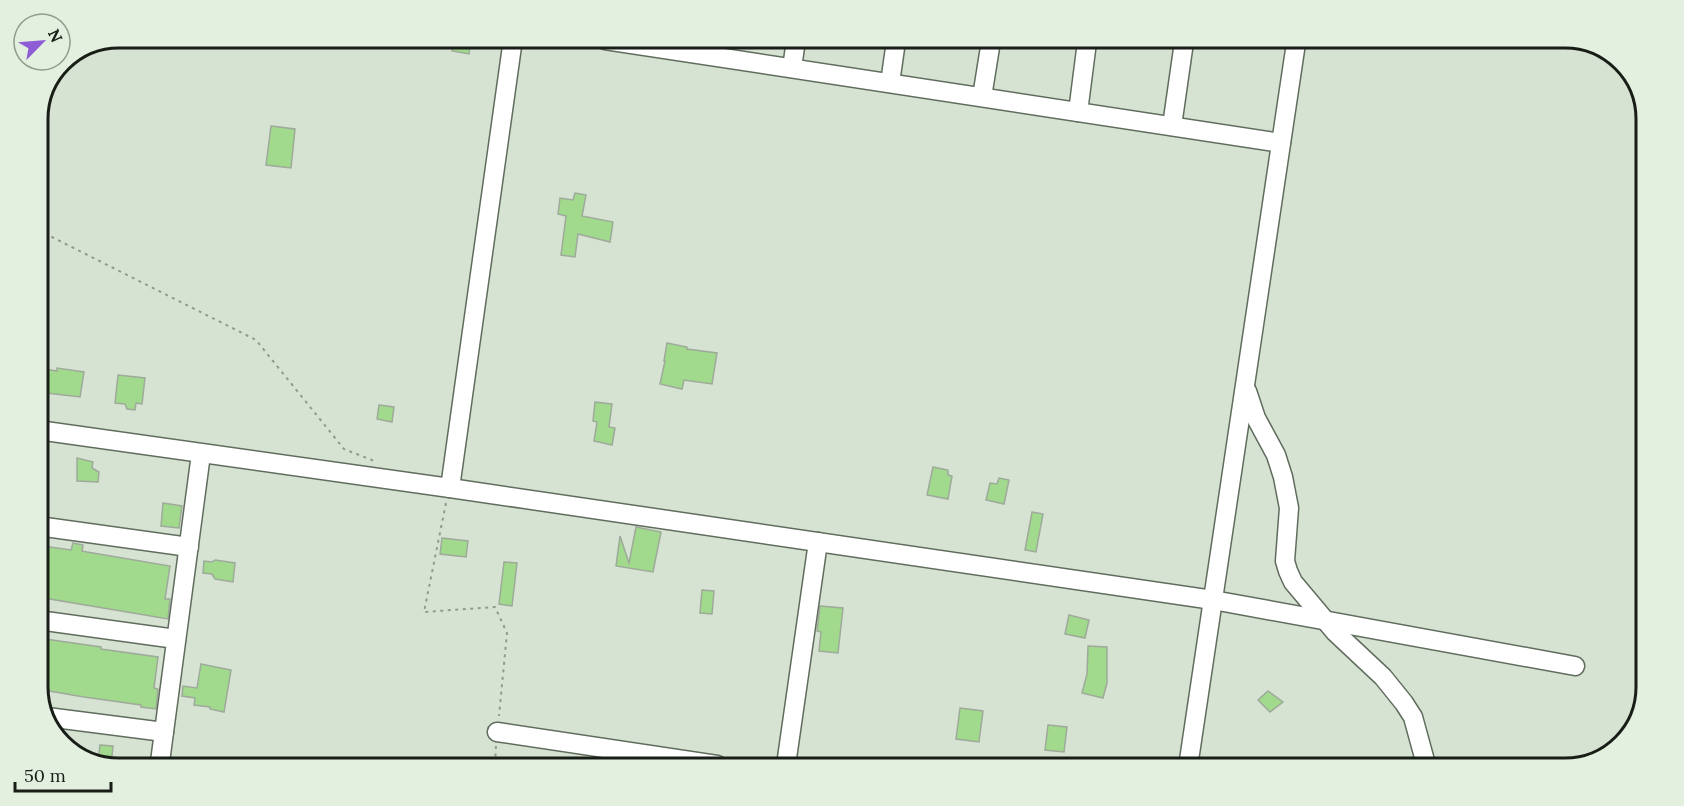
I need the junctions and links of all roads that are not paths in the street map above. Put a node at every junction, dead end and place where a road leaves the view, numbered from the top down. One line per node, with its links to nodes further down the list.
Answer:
1 (512, 48): 18 (street)
2 (706, 48): 9 (street)
3 (795, 48): 9 (street)
4 (895, 48): 10 (street)
5 (990, 48): 11 (street)
6 (1086, 48): 12 (street)
7 (1183, 48): 13 (street)
8 (1295, 48): 14 (street)
9 (792, 68): 10 (street)
10 (890, 83): 11 (street)
11 (982, 98): 12 (street)
12 (1078, 112): 13 (street)
13 (1172, 126): 14 (street)
14 (1281, 143): 15 (street)
15 (1245, 386): 22 (street); 23 (street)
16 (48, 431): 17 (street)
17 (201, 454): 18 (street); 21 (street)
18 (450, 488): 20 (street)
19 (48, 527): 21 (street)
20 (818, 542): 22 (street); 32 (street)
21 (189, 547): 25 (street)
22 (1213, 600): 23 (street); 33 (street)
23 (1325, 620): 26 (street); 34 (street)
24 (48, 621): 25 (street)
25 (176, 639): 28 (street)
26 (1575, 666)
27 (56, 718): 28 (street)
28 (164, 732): 30 (street)
29 (497, 732): 31 (street)
30 (161, 758)
31 (670, 758)
32 (787, 758)
33 (1189, 758)
34 (1424, 758)

